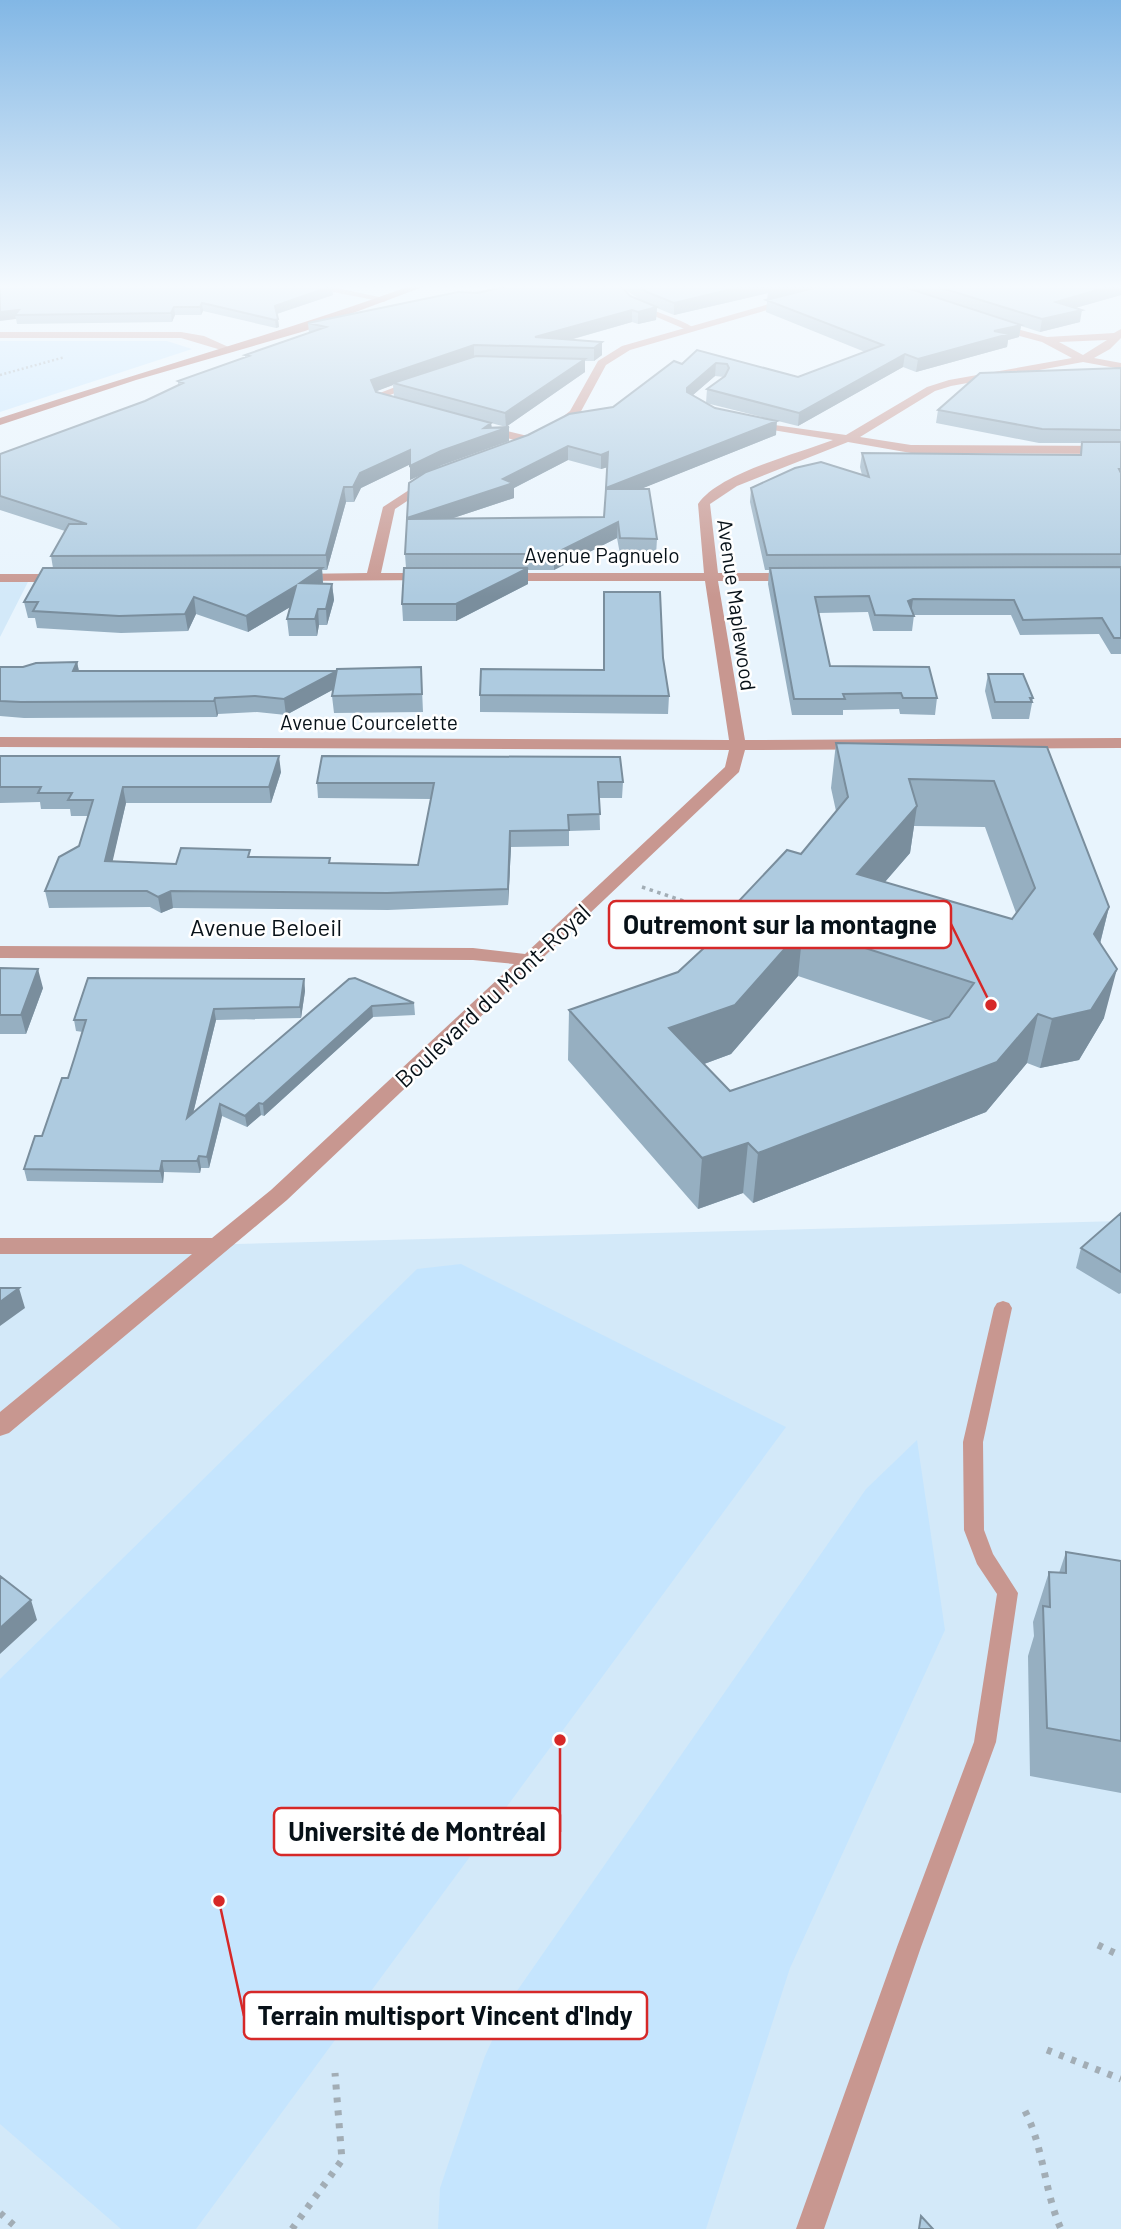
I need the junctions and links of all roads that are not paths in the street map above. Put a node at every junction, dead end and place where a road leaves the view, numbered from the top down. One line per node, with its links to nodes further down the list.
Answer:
1 (103, 389): 7 (main road)
2 (397, 389): 5 (street)
3 (587, 389): 10 (street)
4 (931, 389): 9 (street, Avenue Maplewood)
5 (407, 408)
6 (740, 421): 9 (street)
7 (0, 422)
8 (468, 424): 10 (street)
9 (848, 439): 12 (street); 16 (street, Avenue Maplewood)
10 (532, 441): 11 (street)
11 (511, 448)
12 (1121, 450)
13 (448, 471): 21 (street)
14 (443, 577): 21 (street)
15 (484, 577): 16 (street, Avenue Pagnuelo)
16 (710, 577): 17 (street, Avenue Pagnuelo); 24 (street, Avenue Maplewood)
17 (810, 577)
18 (0, 578): 19 (street)
19 (84, 578)
20 (287, 578): 21 (street)
21 (373, 578)
22 (0, 742): 24 (street, Avenue Courcelette)
23 (1121, 743): 24 (street)
24 (738, 744): 26 (street, Boulevard du Mont-Royal)
25 (0, 951): 26 (street, Avenue Beloeil)
26 (531, 960): 28 (street, Boulevard du Mont-Royal)
27 (0, 1246): 28 (street)
28 (217, 1246): 30 (street, Boulevard du Mont-Royal)
29 (1003, 1308): 31 (lane)
30 (0, 1426)
31 (810, 2229)

